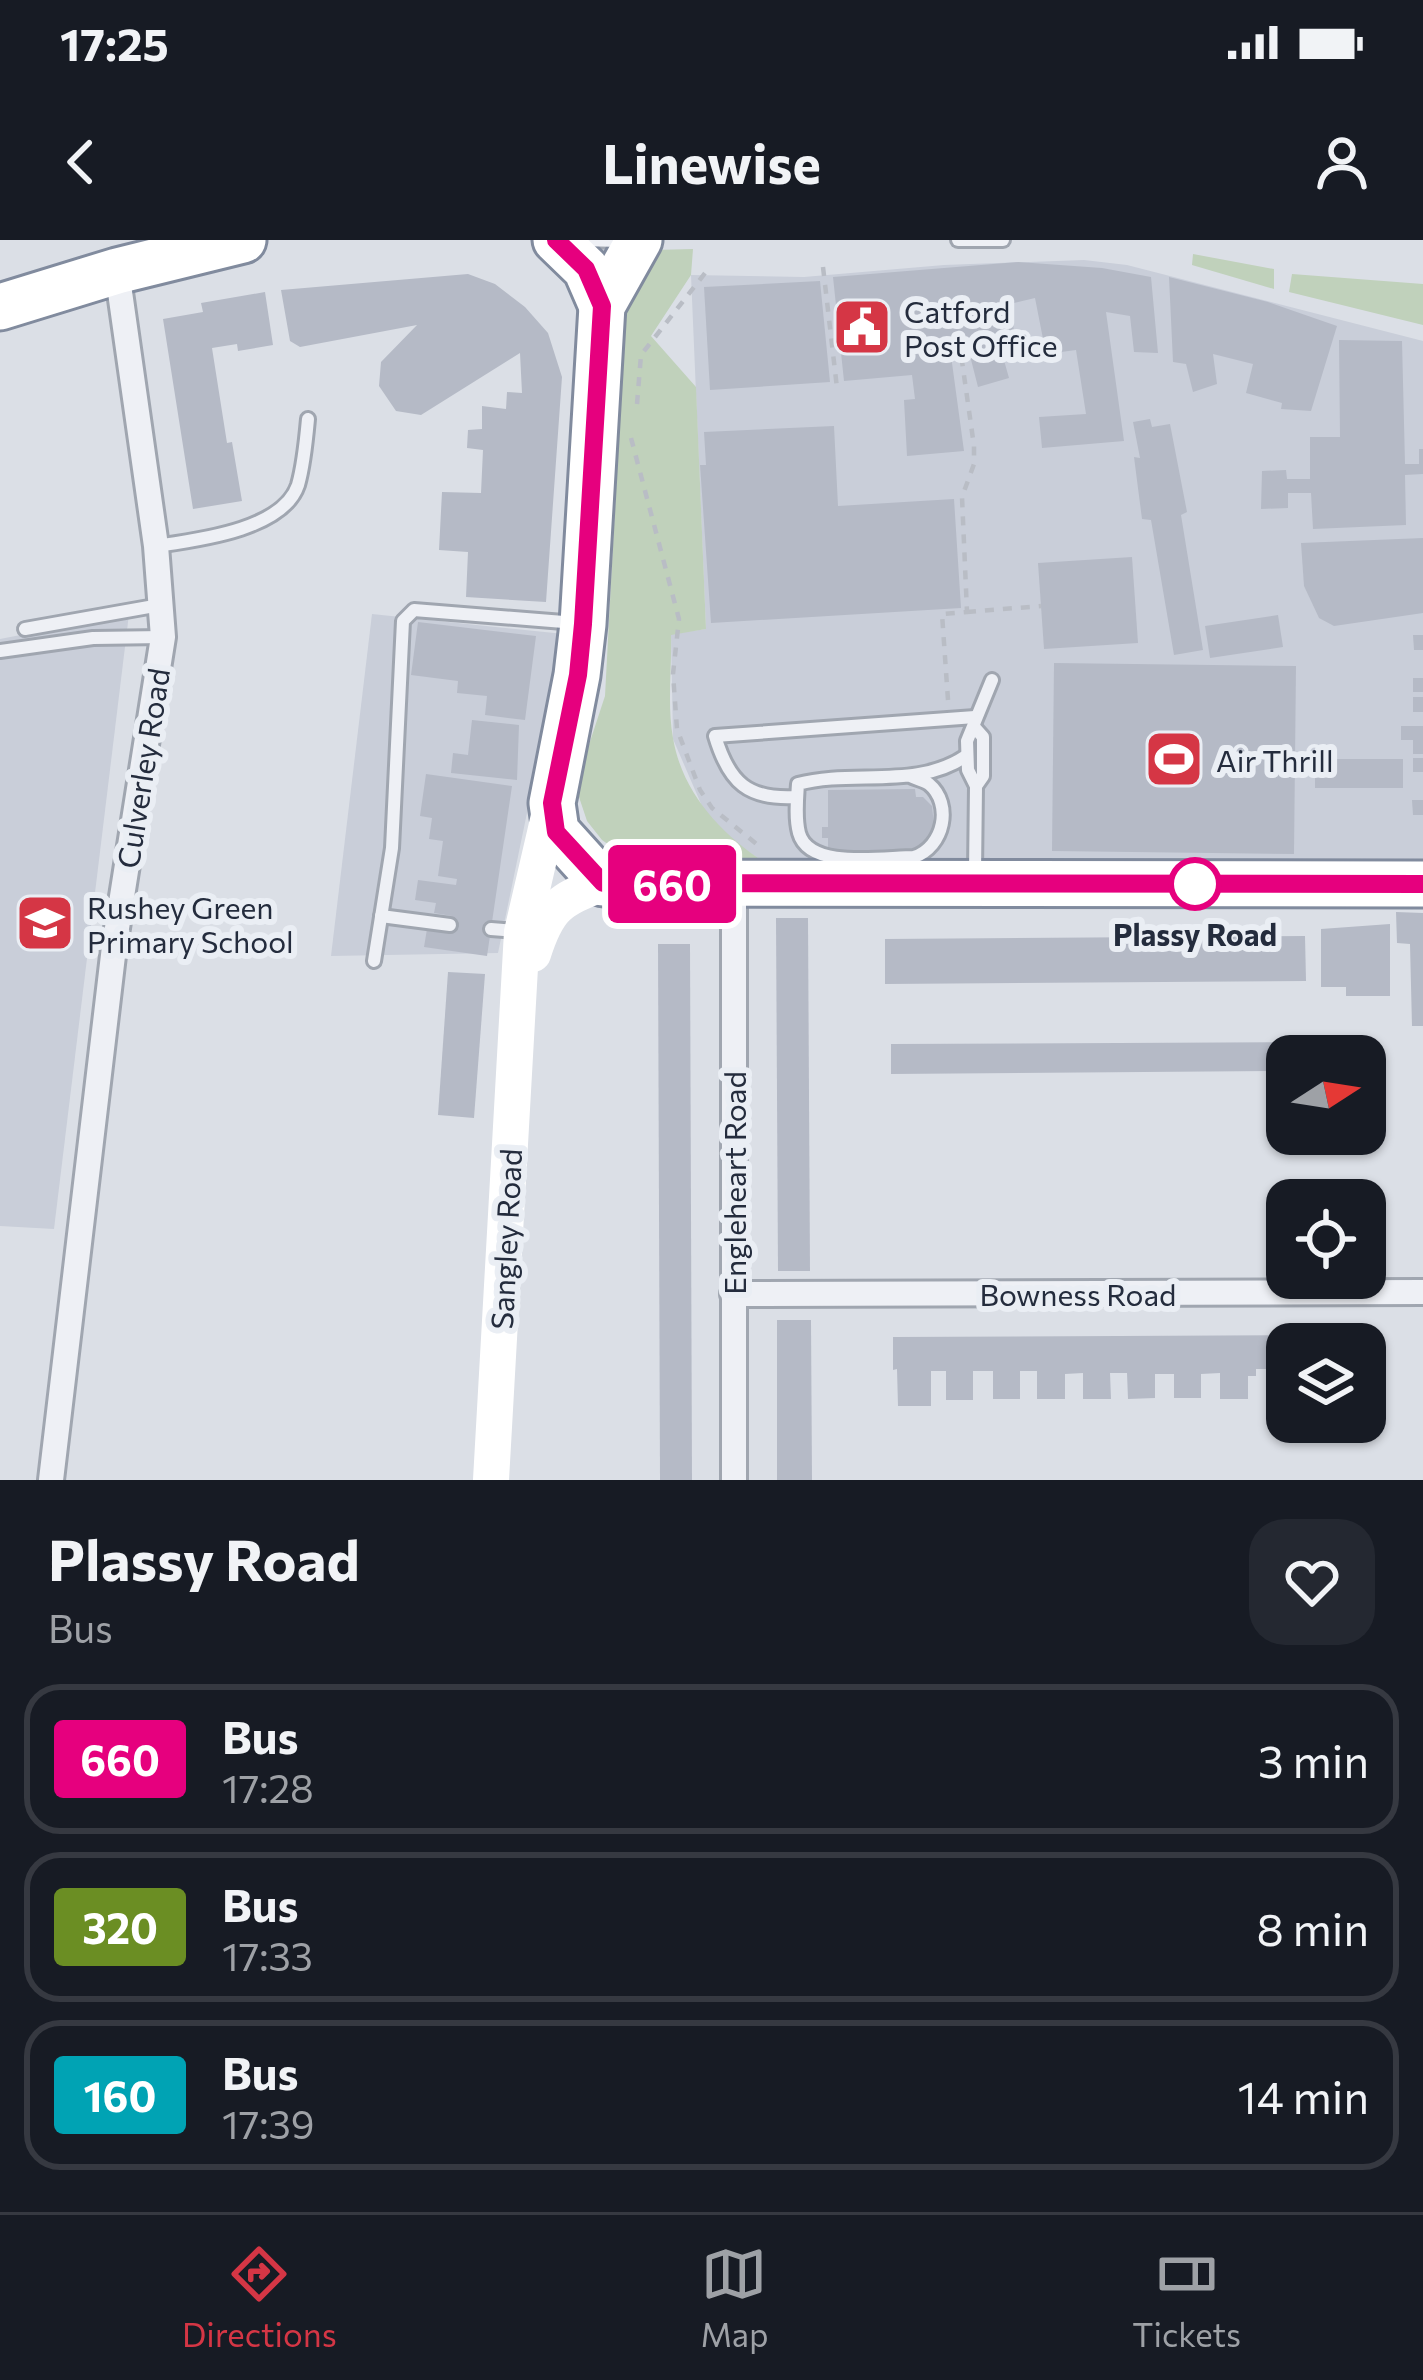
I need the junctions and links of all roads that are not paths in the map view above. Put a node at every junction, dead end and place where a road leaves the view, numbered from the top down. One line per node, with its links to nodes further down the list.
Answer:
1 (243, 240): 8 (highway)
2 (556, 240): 9 (highway)
3 (577, 240): 4 (lane)
4 (624, 240)
5 (639, 240): 9 (highway, Sangley Road)
6 (958, 240): 7 (lane)
7 (1003, 240)
8 (116, 271): 10 (highway); 12 (street, Culverley Road)
9 (602, 306): 14 (highway, Sangley Road)
10 (0, 307)
11 (308, 419): 12 (lane)
12 (156, 546): 13 (street, Culverley Road)
13 (163, 605): 15 (lane); 16 (street, Culverley Road)
14 (583, 624): 24 (highway, Sangley Road); 29 (lane)
15 (26, 628)
16 (163, 637): 17 (lane); 35 (street, Culverley Road)
17 (0, 651)
18 (992, 680): 19 (lane)
19 (975, 723): 20 (lane); 22 (lane); 23 (lane)
20 (966, 756): 21 (lane); 22 (lane)
21 (910, 776): 23 (lane); 23 (lane)
22 (976, 786): 28 (lane)
23 (797, 797)
24 (552, 803): 25 (highway); 32 (street, Sangley Road)
25 (603, 883): 27 (highway); 32 (street, Sangley Road)
26 (1423, 884): 28 (highway)
27 (734, 885): 28 (highway); 34 (street, Engleheart Road)
28 (974, 885)
29 (381, 916): 30 (lane); 31 (lane)
30 (450, 925)
31 (374, 961)
32 (519, 998): 36 (street, Sangley Road)
33 (1423, 1292): 34 (street, Bowness Road)
34 (733, 1294): 37 (street, Engleheart Road)
35 (51, 1480)
36 (490, 1480)
37 (734, 1480)

